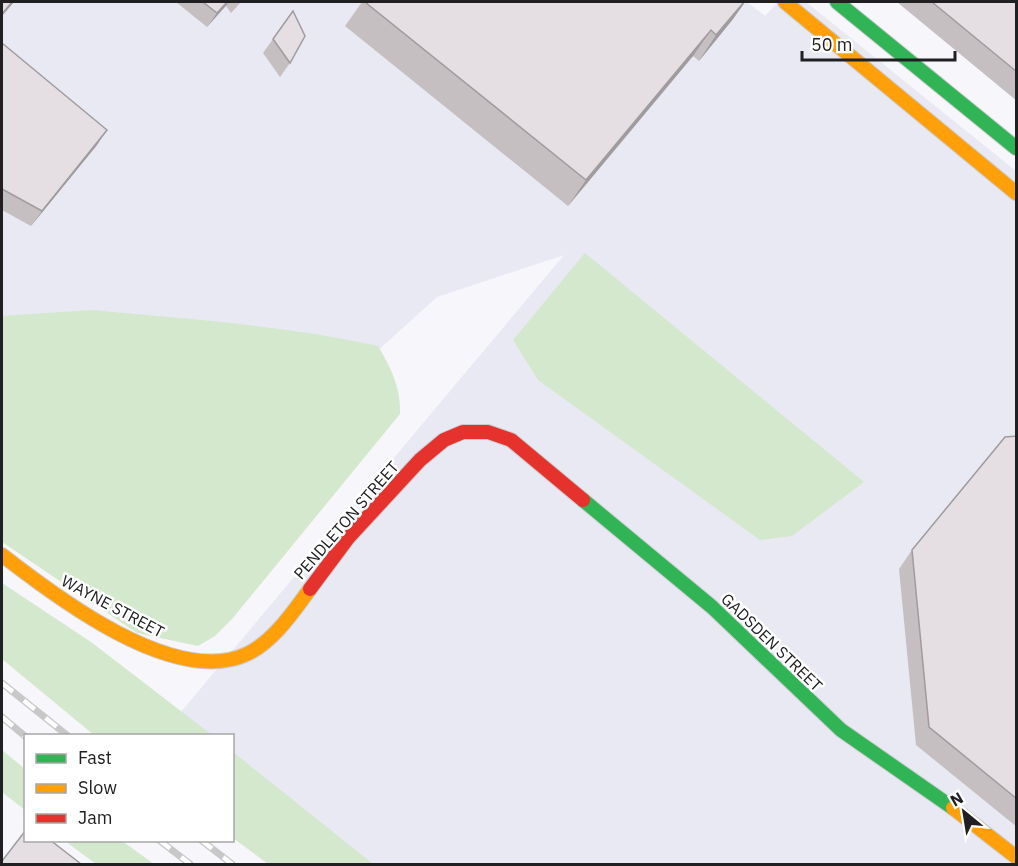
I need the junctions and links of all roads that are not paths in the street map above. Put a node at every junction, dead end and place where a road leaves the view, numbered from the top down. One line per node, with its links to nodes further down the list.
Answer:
1 (785, 2): 4 (street)
2 (837, 2): 3 (street)
3 (1017, 148)
4 (1017, 193)
5 (511, 440): 7 (street, PENDLETON STREET); 8 (street, GADSDEN STREET)
6 (2, 555): 7 (street, WAYNE STREET)
7 (219, 661)
8 (1017, 857)

